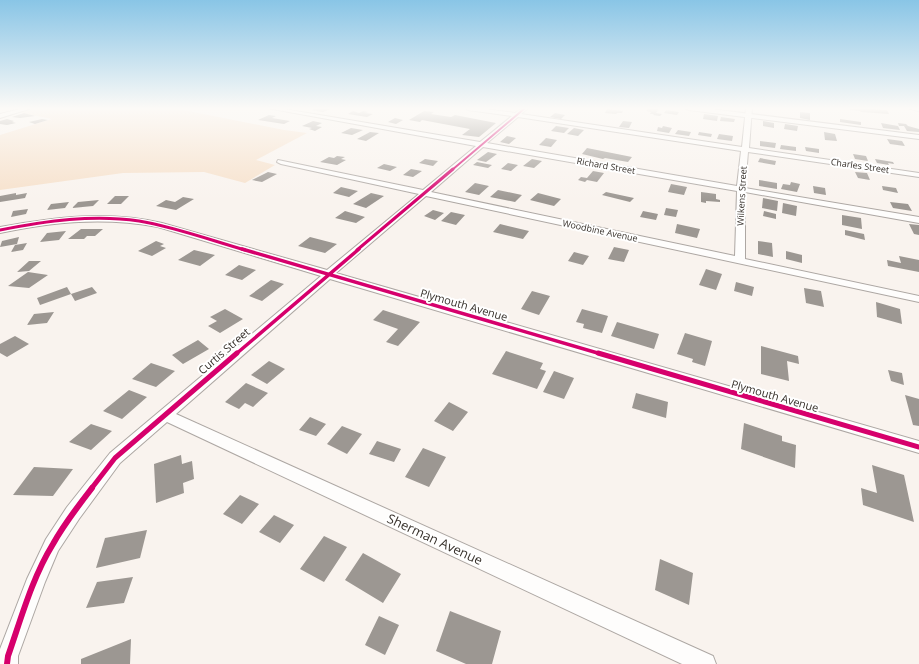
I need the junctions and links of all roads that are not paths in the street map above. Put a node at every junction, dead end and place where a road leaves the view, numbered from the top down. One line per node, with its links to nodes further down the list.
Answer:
1 (448, 139): 5 (street, Richard Street)
2 (489, 139): 5 (street, Curtis Street)
3 (686, 139): 6 (street, Charles Street)
4 (746, 139): 6 (street, Wilkens Street)
5 (482, 145): 9 (street, Richard Street); 10 (street, Curtis Street)
6 (745, 149): 8 (street, Charles Street); 9 (street, Wilkens Street)
7 (281, 162): 10 (street, Woodbine Avenue)
8 (919, 175)
9 (741, 189): 11 (street, Richard Street); 13 (street, Wilkens Street)
10 (424, 193): 13 (street, Woodbine Avenue); 14 (street, Curtis Street)
11 (919, 220)
12 (0, 230): 14 (street, Plymouth Avenue)
13 (740, 261): 15 (street, Woodbine Avenue)
14 (328, 275): 16 (street, Curtis Street); 17 (street, Plymouth Avenue)
15 (919, 299)
16 (165, 415): 18 (street, Curtis Street); 19 (street, Sherman Avenue)
17 (919, 448)
18 (7, 664)
19 (705, 664)

